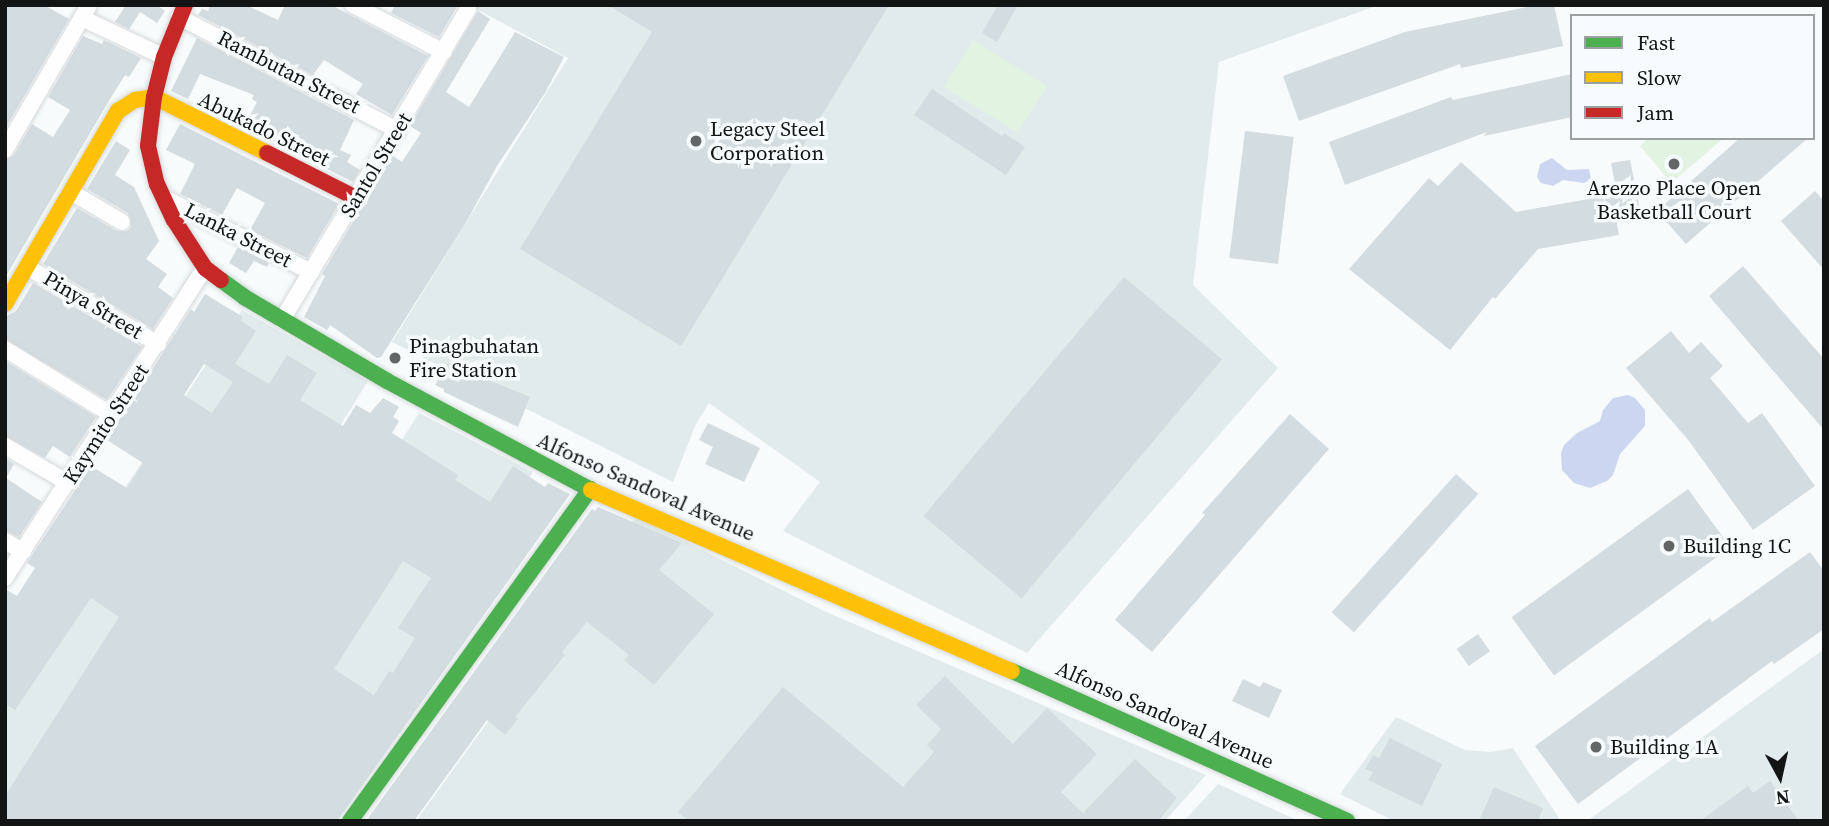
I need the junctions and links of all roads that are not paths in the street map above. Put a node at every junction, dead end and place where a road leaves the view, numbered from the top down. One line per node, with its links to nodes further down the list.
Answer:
1 (354, 5): 5 (street)
2 (468, 9): 5 (street, Santol Street)
3 (182, 11): 6 (main road, Alfonso Sandoval Avenue); 8 (street, Rambutan Street)
4 (85, 12): 6 (street); 9 (street)
5 (444, 52): 8 (street, Santol Street)
6 (164, 57): 7 (main road, Alfonso Sandoval Avenue)
7 (154, 97): 10 (main road); 11 (main road, Alfonso Sandoval Avenue); 12 (main road, Abukado Street)
8 (397, 130): 12 (street, Santol Street)
9 (5, 150)
10 (71, 192): 13 (street); 14 (main road)
11 (164, 198): 15 (main road, Alfonso Sandoval Avenue); 16 (street, Lanka Street)
12 (356, 198): 16 (street, Santol Street)
13 (122, 222)
14 (27, 267): 17 (main road); 19 (street, Pinya Street)
15 (205, 268): 18 (main road, Alfonso Sandoval Avenue); 19 (street, Kaymito Street)
16 (311, 272): 18 (street, Santol Street)
17 (5, 304)
18 (282, 320): 24 (main road, Alfonso Sandoval Avenue)
19 (158, 344): 21 (street, Kaymito Street)
20 (5, 349): 21 (street)
21 (112, 415): 23 (street, Kaymito Street)
22 (5, 446): 23 (street)
23 (68, 483): 26 (street, Kaymito Street)
24 (590, 489): 28 (main road); 29 (main road, Alfonso Sandoval Avenue)
25 (5, 541): 26 (street)
26 (23, 551): 27 (street, Kaymito Street)
27 (5, 578)
28 (350, 821)
29 (1347, 821)

